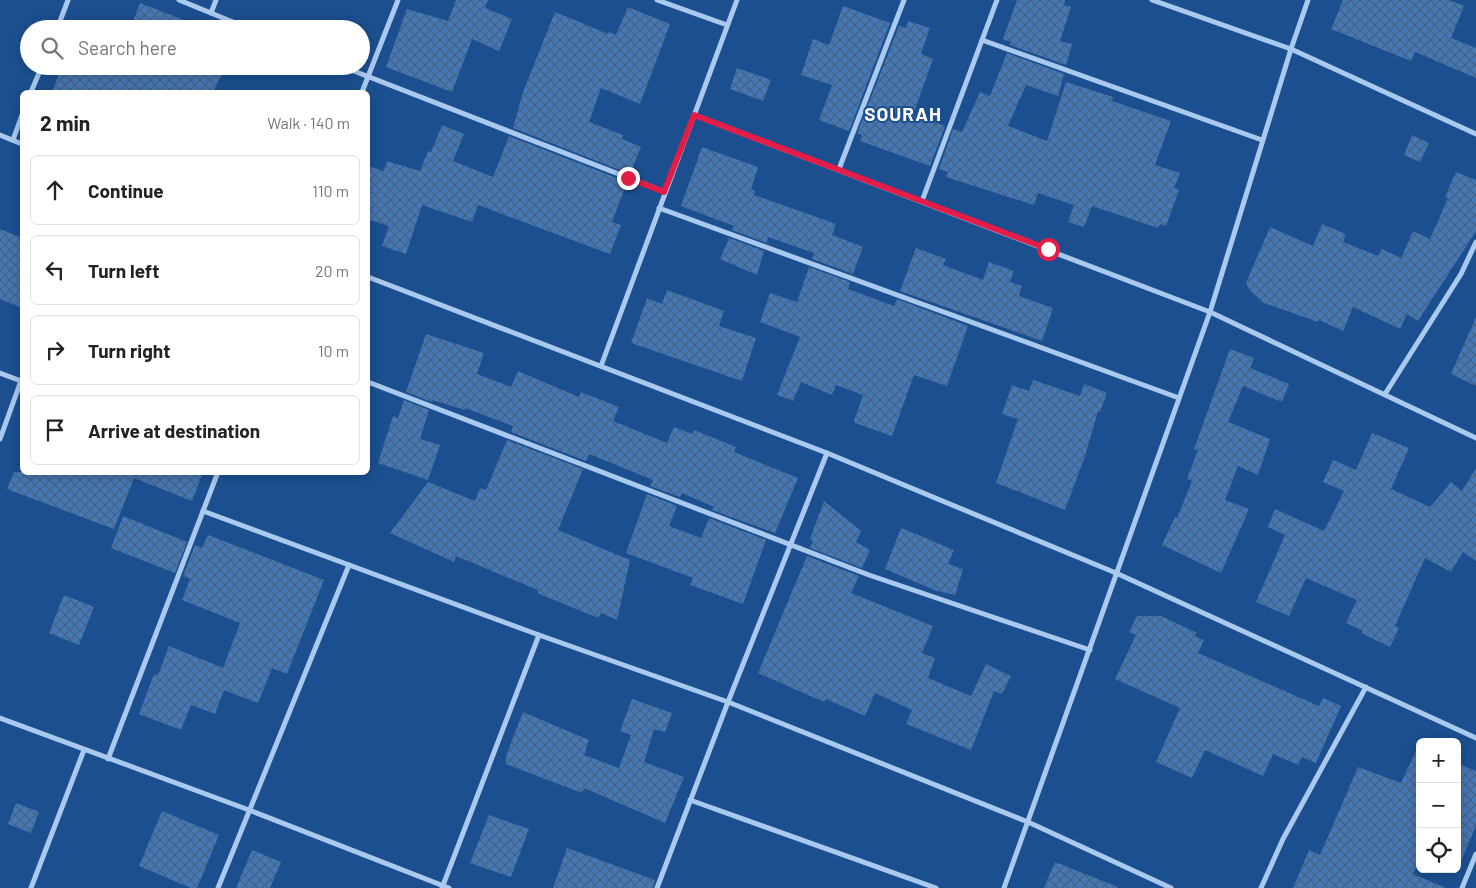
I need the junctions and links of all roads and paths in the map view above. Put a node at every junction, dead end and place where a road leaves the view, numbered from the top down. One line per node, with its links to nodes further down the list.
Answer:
1 (68, 0): 12 (street)
2 (179, 0): 11 (street)
3 (216, 0): 11 (street)
4 (398, 0): 17 (street)
5 (657, 0): 14 (street)
6 (737, 0): 14 (street)
7 (904, 0): 31 (street)
8 (997, 0): 15 (street)
9 (1152, 0): 16 (street)
10 (1308, 0): 16 (street)
11 (211, 13): 13 (street)
12 (60, 20)
13 (228, 20)
14 (727, 25): 24 (street)
15 (982, 40): 29 (street); 33 (street)
16 (1291, 49): 26 (street); 29 (street)
17 (370, 73)
18 (39, 75): 22 (street)
19 (361, 75): 21 (street)
20 (369, 75): 21 (street)
21 (368, 78): 23 (street); 32 (street)
22 (33, 90)
23 (363, 90)
24 (694, 115): 31 (street); 32 (street)
25 (20, 121): 28 (street)
26 (1476, 134)
27 (0, 136): 28 (street)
28 (13, 140): 30 (street)
29 (1262, 140): 37 (street)
30 (20, 143)
31 (839, 170): 33 (street)
32 (664, 192): 34 (street)
33 (922, 201): 37 (street)
34 (659, 208): 38 (street); 44 (street)
35 (1476, 242): 43 (street)
36 (370, 278): 38 (street)
37 (1210, 312): 43 (street); 44 (street)
38 (601, 366): 47 (street)
39 (0, 373): 40 (street)
40 (20, 378)
41 (370, 383): 50 (street)
42 (20, 384): 46 (street)
43 (1385, 394): 45 (street)
44 (1179, 398): 52 (street)
45 (1476, 438)
46 (0, 439)
47 (827, 453): 50 (street); 52 (street)
48 (217, 475): 49 (street)
49 (203, 511): 51 (street); 60 (street)
50 (792, 545): 54 (street); 56 (street)
51 (349, 564): 53 (street); 62 (street)
52 (1116, 573): 54 (street); 55 (street)
53 (539, 636): 56 (street); 65 (street)
54 (1090, 650): 63 (street)
55 (1366, 687): 58 (street); 72 (street)
56 (728, 702): 61 (street); 63 (street)
57 (0, 718): 59 (street)
58 (1476, 738)
59 (84, 750): 60 (street); 66 (street)
60 (108, 759): 62 (street)
61 (690, 800): 68 (street); 69 (street)
62 (249, 810): 65 (street); 67 (street)
63 (1028, 822): 70 (street); 71 (street)
64 (1476, 854): 73 (street)
65 (445, 887)
66 (31, 888)
67 (218, 888)
68 (657, 888)
69 (936, 888)
70 (1004, 888)
71 (1171, 888)
72 (1261, 888)
73 (1462, 888)

